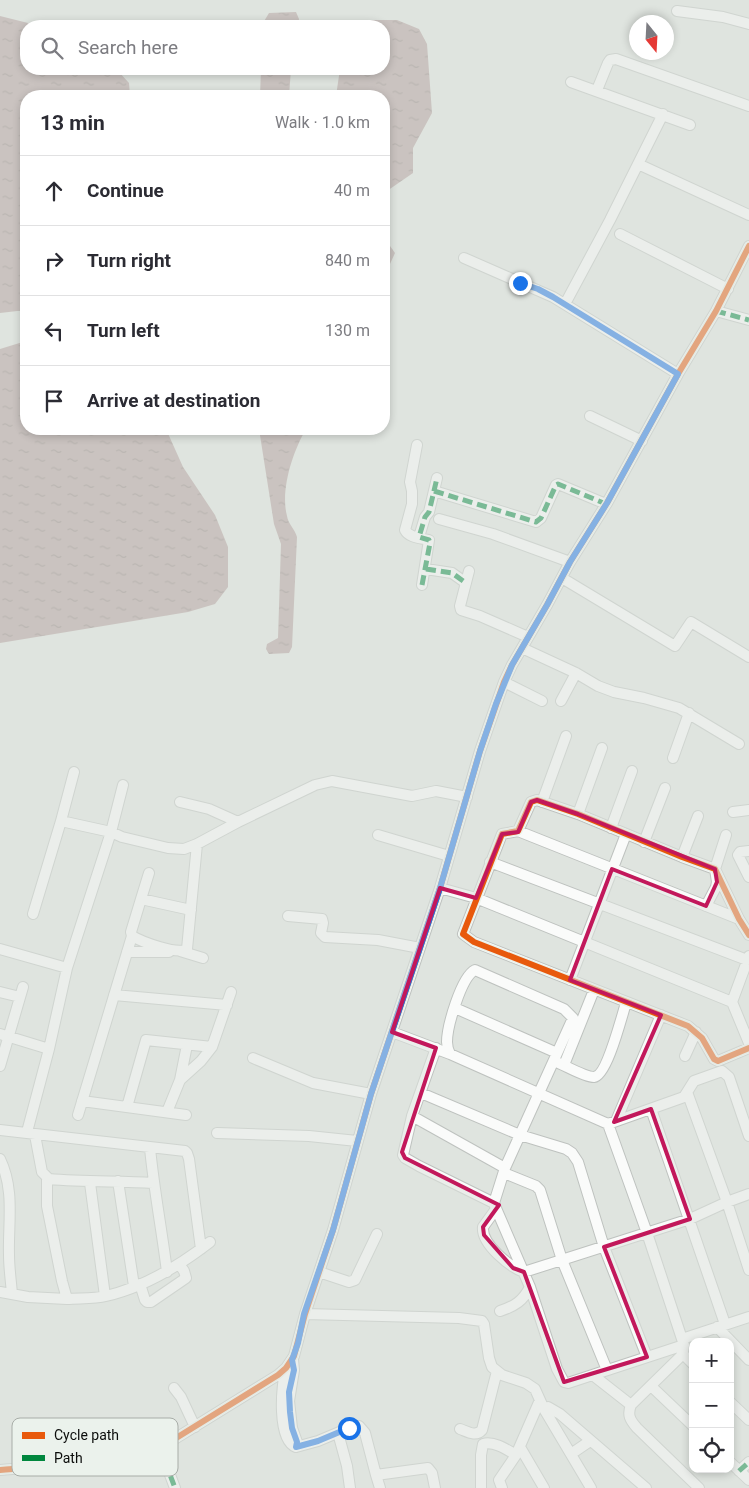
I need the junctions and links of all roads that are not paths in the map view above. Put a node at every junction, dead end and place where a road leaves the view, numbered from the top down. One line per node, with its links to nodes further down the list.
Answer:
1 (677, 11): 2 (street)
2 (749, 24)
3 (571, 82): 4 (street)
4 (597, 90): 5 (street); 6 (street)
5 (749, 106)
6 (663, 114): 7 (street); 8 (street)
7 (690, 125)
8 (638, 164): 9 (street); 14 (street)
9 (749, 214)
10 (620, 234): 13 (street)
11 (749, 246): 13 (street)
12 (464, 258): 14 (street)
13 (728, 289): 15 (street)
14 (565, 304): 17 (street)
15 (716, 311): 16 (street); 17 (street)
16 (749, 320)
17 (678, 374): 19 (street)
18 (590, 416): 19 (street)
19 (642, 441): 23 (street)
20 (417, 445): 25 (street)
21 (437, 478): 22 (street)
22 (434, 491): 23 (street); 25 (street)
23 (606, 504): 26 (street)
24 (438, 519): 26 (street)
25 (419, 537): 27 (street)
26 (570, 562): 29 (street)
27 (426, 569): 30 (street); 31 (street)
28 (469, 571): 30 (street)
29 (562, 578): 32 (street); 34 (street)
30 (466, 583): 32 (street)
31 (422, 585)
32 (528, 638): 33 (street)
33 (522, 648): 35 (street); 36 (street)
34 (749, 657)
35 (576, 673): 38 (street); 39 (street)
36 (504, 682): 37 (street); 48 (street)
37 (542, 701)
38 (561, 701)
39 (689, 713): 41 (street); 43 (street)
40 (566, 736): 50 (street)
41 (739, 744)
42 (602, 748): 53 (street)
43 (673, 758)
44 (632, 771): 57 (street)
45 (74, 772): 55 (street)
46 (123, 785): 59 (street)
47 (665, 788): 63 (street)
48 (467, 797): 56 (street); 66 (street)
49 (180, 802): 56 (street)
50 (542, 802): 53 (street); 58 (street)
51 (749, 810): 52 (street)
52 (733, 812)
53 (578, 814): 57 (street)
54 (698, 816): 67 (street)
55 (61, 821): 59 (street); 79 (street)
56 (238, 822): 64 (street)
57 (611, 828): 60 (street)
58 (518, 831): 68 (street); 69 (street)
59 (111, 832): 64 (street); 91 (street)
60 (626, 834): 63 (street); 69 (street)
61 (378, 835): 66 (street)
62 (726, 835): 70 (street)
63 (644, 842): 67 (street)
64 (198, 844): 78 (street)
65 (749, 851): 72 (street)
66 (449, 856): 73 (street)
67 (682, 857): 70 (street)
68 (490, 862): 74 (street); 76 (street)
69 (612, 869): 76 (street); 77 (street)
70 (715, 869): 77 (street); 81 (street)
71 (148, 873): 75 (street)
72 (749, 877)
73 (440, 888): 74 (street); 85 (street)
74 (476, 898): 84 (street); 92 (street)
75 (141, 899): 78 (street); 83 (street)
76 (599, 904): 84 (street); 90 (street)
77 (706, 906): 81 (street)
78 (191, 910): 87 (street)
79 (33, 914)
80 (288, 916): 85 (street)
81 (739, 919): 82 (street)
82 (749, 935)
83 (132, 936): 87 (street); 88 (street)
84 (585, 942): 92 (street); 99 (street)
85 (420, 948): 104 (street)
86 (0, 949): 91 (street)
87 (179, 951): 88 (street); 89 (street)
88 (127, 952): 97 (street)
89 (203, 958)
90 (748, 958): 99 (street)
91 (67, 968): 112 (street)
92 (570, 980): 94 (street)
93 (23, 986): 98 (street)
94 (594, 990): 100 (street); 117 (street)
95 (0, 992): 98 (street)
96 (230, 992): 101 (street)
97 (114, 995): 101 (street); 124 (street)
98 (20, 997): 106 (street)
99 (732, 1002): 107 (street)
100 (626, 1003): 103 (street); 117 (street)
101 (227, 1005): 109 (street)
102 (455, 1008): 113 (street); 115 (street); 115 (street)
103 (662, 1015): 105 (street); 131 (street)
104 (392, 1032): 110 (street); 122 (street)
105 (696, 1032): 111 (street); 114 (street)
106 (5, 1036): 112 (street); 118 (street)
107 (749, 1044)
108 (187, 1045): 109 (street); 119 (street); 125 (street)
109 (212, 1047): 119 (street)
110 (436, 1048): 113 (street); 121 (street)
111 (749, 1048)
112 (49, 1049): 133 (street)
113 (450, 1054): 123 (street)
114 (685, 1056)
115 (556, 1057): 117 (street); 123 (street)
116 (253, 1058): 122 (street)
117 (564, 1065)
118 (0, 1066)
119 (180, 1080): 127 (street)
120 (688, 1092): 126 (street); 136 (street); 146 (street)
121 (421, 1093): 130 (street); 135 (street)
122 (371, 1094): 137 (street)
123 (538, 1094): 131 (street); 135 (street)
124 (82, 1101): 125 (street); 128 (street)
125 (127, 1107): 127 (street)
126 (651, 1109): 131 (street); 150 (street)
127 (167, 1112): 129 (street)
128 (78, 1115)
129 (186, 1115)
130 (412, 1116): 140 (street); 147 (street)
131 (612, 1123): 151 (street)
132 (0, 1130): 133 (street)
133 (31, 1133): 138 (street); 141 (street)
134 (217, 1133): 137 (street)
135 (520, 1135): 140 (street); 154 (street)
136 (749, 1136)
137 (356, 1142): 161 (street)
138 (150, 1148): 144 (street); 155 (street)
139 (1, 1165): 148 (street)
140 (505, 1171): 147 (street); 157 (street)
141 (47, 1178): 143 (street); 168 (street)
142 (118, 1181): 143 (street); 144 (street); 163 (street)
143 (90, 1182): 167 (street)
144 (153, 1183): 160 (street)
145 (749, 1194): 146 (street)
146 (727, 1202): 150 (street); 156 (street)
147 (495, 1206): 162 (street); 162 (street)
148 (10, 1209): 149 (street); 166 (street)
149 (0, 1213)
150 (690, 1219): 151 (street); 172 (street)
151 (647, 1233): 154 (street); 173 (street)
152 (377, 1234): 161 (street)
153 (210, 1242): 155 (street)
154 (604, 1247): 157 (street); 174 (street)
155 (201, 1249): 158 (street)
156 (747, 1257): 159 (street)
157 (562, 1260): 162 (street); 178 (street)
158 (179, 1264): 160 (street); 163 (street)
159 (749, 1270)
160 (167, 1272): 163 (street)
161 (318, 1272): 170 (street)
162 (524, 1272): 164 (street)
163 (137, 1285): 167 (street)
164 (530, 1287): 169 (street); 180 (street)
165 (0, 1292): 166 (street)
166 (12, 1294): 168 (street)
167 (105, 1296): 168 (street)
168 (67, 1299)
169 (500, 1311)
170 (304, 1314): 177 (street); 179 (street)
171 (749, 1317): 172 (street)
172 (721, 1325): 173 (street); 176 (street)
173 (683, 1346): 174 (street); 175 (street); 181 (street)
174 (647, 1357): 178 (street)
175 (689, 1357)
176 (749, 1360)
177 (289, 1364): 188 (street); 191 (street)
178 (607, 1370): 180 (street)
179 (497, 1371): 183 (street); 190 (street)
180 (594, 1376): 184 (street)
181 (652, 1386): 184 (street); 187 (street)
182 (174, 1388): 188 (street)
183 (542, 1404): 193 (street); 195 (street); 196 (street)
184 (631, 1405): 212 (street)
185 (734, 1406): 186 (street)
186 (749, 1420)
187 (689, 1422)
188 (195, 1427): 192 (street)
189 (460, 1430): 190 (street)
190 (480, 1432): 194 (street)
191 (338, 1433): 200 (street); 205 (street)
192 (178, 1437)
193 (590, 1441): 196 (street); 203 (street)
194 (486, 1442): 195 (street); 208 (street)
195 (518, 1451): 209 (street); 210 (street)
196 (571, 1454): 211 (street)
197 (749, 1462): 199 (street)
198 (734, 1466): 199 (street)
199 (740, 1471): 202 (street)
200 (376, 1475): 206 (street); 207 (street)
201 (170, 1476): 204 (street)
202 (749, 1480)
203 (643, 1487)
204 (175, 1488)
205 (350, 1488)
206 (380, 1488)
207 (435, 1488)
208 (481, 1488)
209 (502, 1488)
210 (544, 1488)
211 (591, 1488)
212 (699, 1488)

